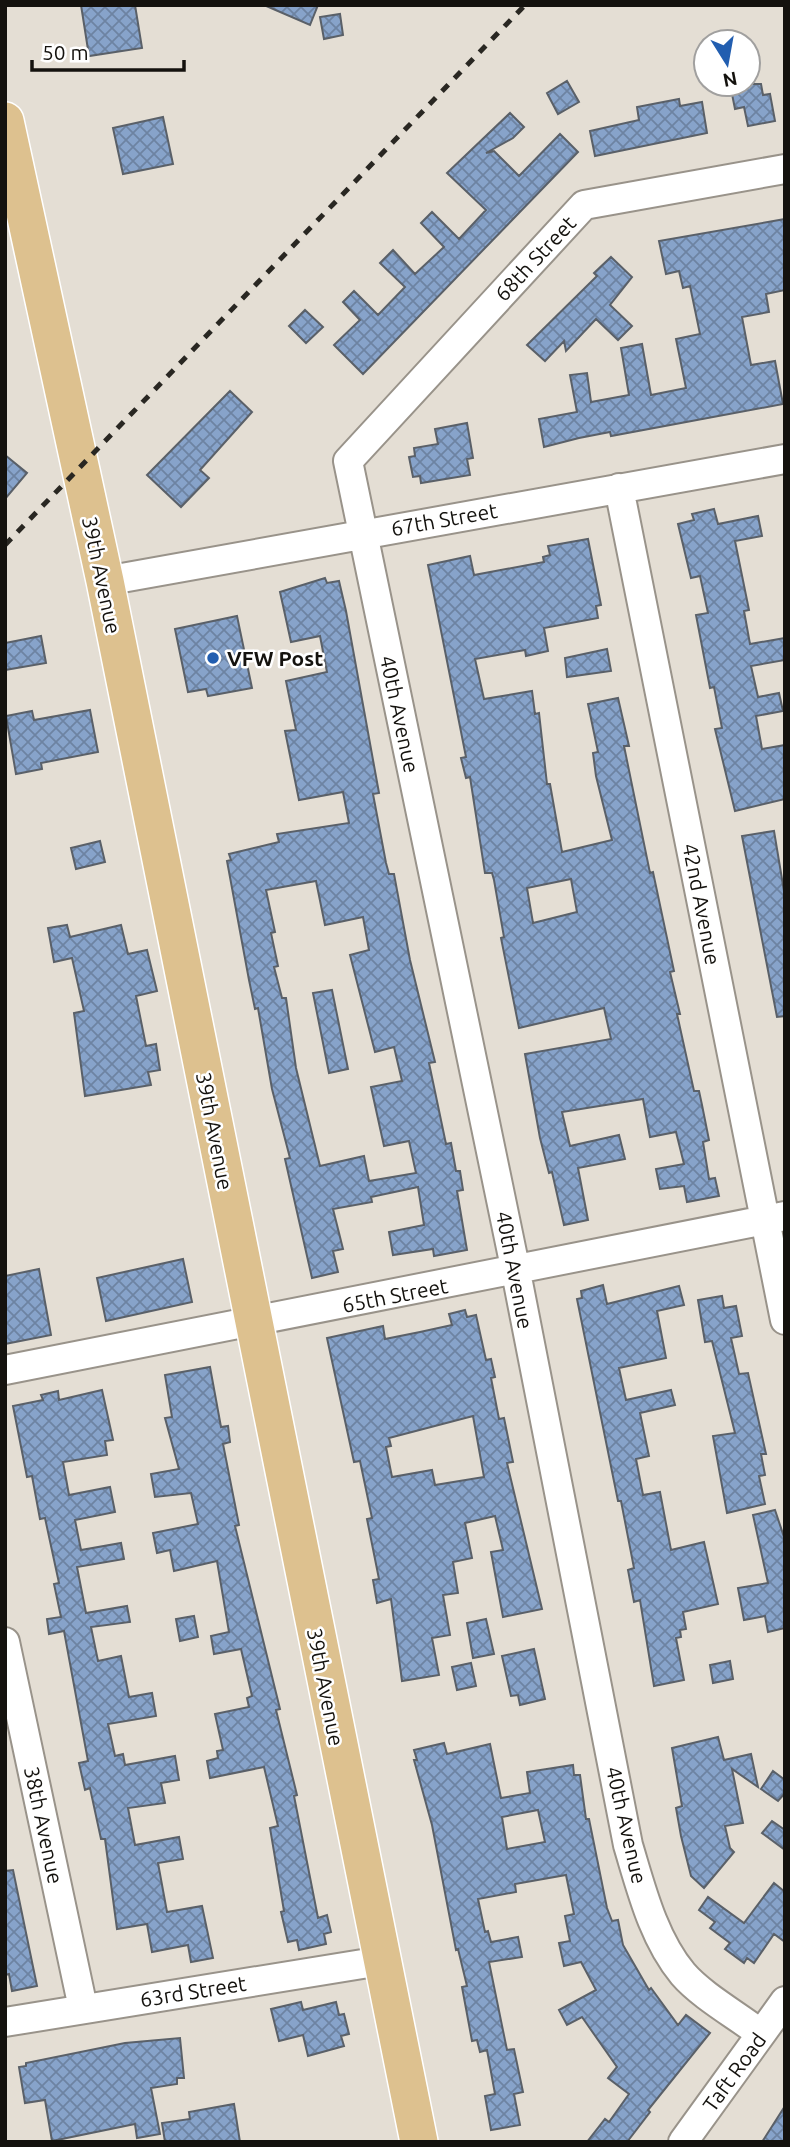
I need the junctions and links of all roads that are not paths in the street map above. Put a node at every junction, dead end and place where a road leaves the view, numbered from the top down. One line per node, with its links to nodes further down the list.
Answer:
1 (5, 121): 3 (main road, 39th Avenue)
2 (785, 169): 5 (street, 68th Street)
3 (14, 206): 8 (main road, 39th Avenue)
4 (785, 459): 6 (street, 67th Street)
5 (348, 461): 7 (street, 40th Avenue)
6 (619, 488): 7 (street, 67th Street); 9 (street, 42nd Avenue)
7 (362, 533): 8 (street, 67th Street); 10 (street, 40th Avenue)
8 (105, 580): 12 (main road, 39th Avenue)
9 (774, 1219): 10 (street, 65th Street); 11 (street, 42nd Avenue)
10 (516, 1272): 12 (street, 65th Street); 19 (street, 40th Avenue)
11 (785, 1320)
12 (253, 1322): 13 (street, 65th Street); 15 (main road, 39th Avenue)
13 (5, 1370)
14 (5, 1642): 17 (street, 38th Avenue)
15 (381, 1961): 17 (street, 63rd Street); 20 (main road, 39th Avenue)
16 (785, 2001): 19 (street, Taft Road)
17 (83, 2008): 18 (street, 63rd Street)
18 (5, 2022)
19 (761, 2034): 21 (street, Taft Road)
20 (419, 2142)
21 (682, 2142)

